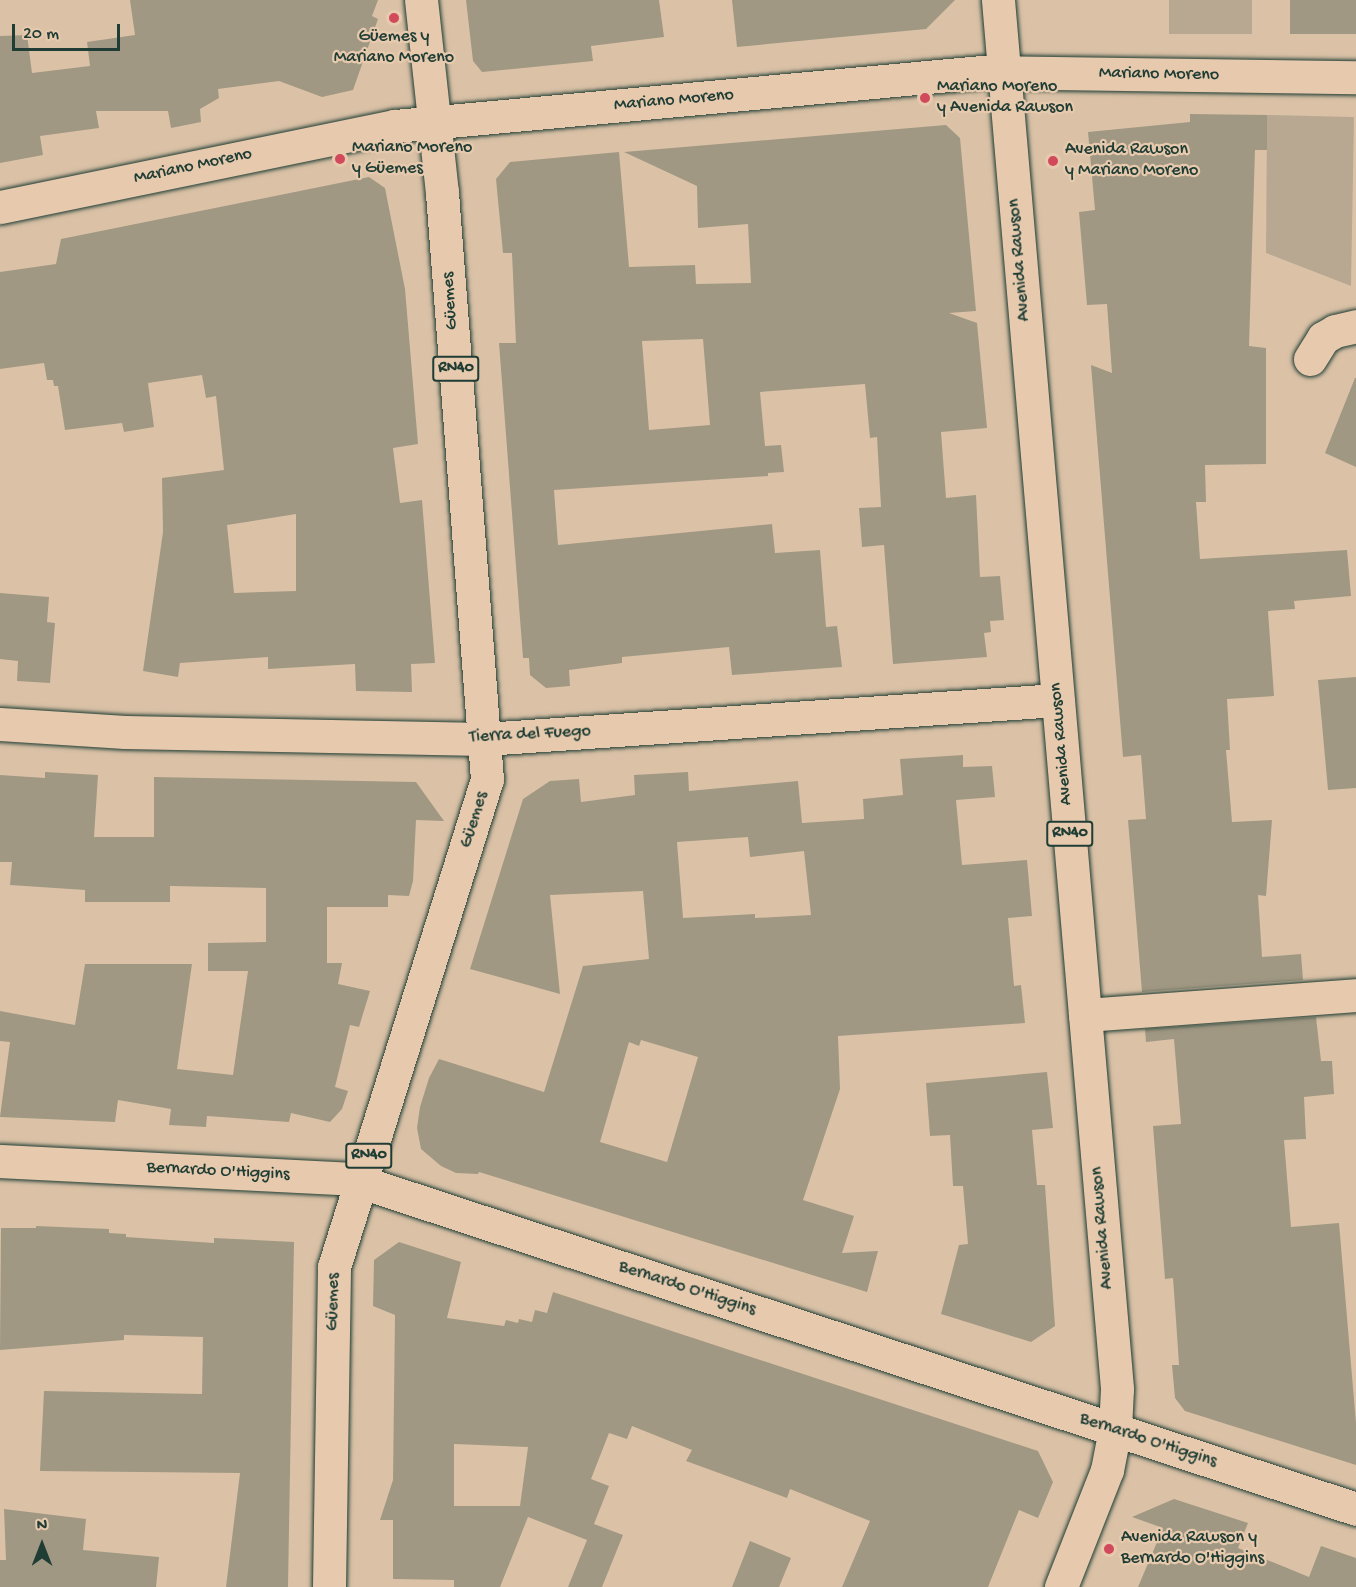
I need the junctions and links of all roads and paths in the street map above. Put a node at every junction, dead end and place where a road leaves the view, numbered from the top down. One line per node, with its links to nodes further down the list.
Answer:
1 (421, 0): 5 (street, Güemes / RN40)
2 (998, 0): 3 (street, Avenida Rawson / RN40)
3 (1004, 73): 4 (street, Mariano Moreno); 5 (street, Mariano Moreno); 9 (street, Avenida Rawson / RN40)
4 (1356, 77)
5 (435, 123): 6 (street, Mariano Moreno); 11 (street, Güemes / RN40)
6 (0, 207)
7 (1356, 327): 8 (street)
8 (1310, 359)
9 (1059, 700): 11 (street, Tierra del Fuego); 13 (street, Avenida Rawson / RN40)
10 (0, 724): 11 (street, Tierra del Fuego)
11 (484, 739): 15 (street, Güemes / RN40)
12 (1356, 995): 13 (street)
13 (1085, 1015): 16 (street, Avenida Rawson / RN40)
14 (0, 1161): 15 (street, Bernardo O'Higgins)
15 (361, 1182): 16 (street, Bernardo O'Higgins); 18 (street, Güemes / RN40)
16 (1115, 1429): 17 (street, Bernardo O'Higgins); 19 (street, Avenida Rawson / RN40)
17 (1356, 1509)
18 (329, 1587)
19 (1061, 1587)

